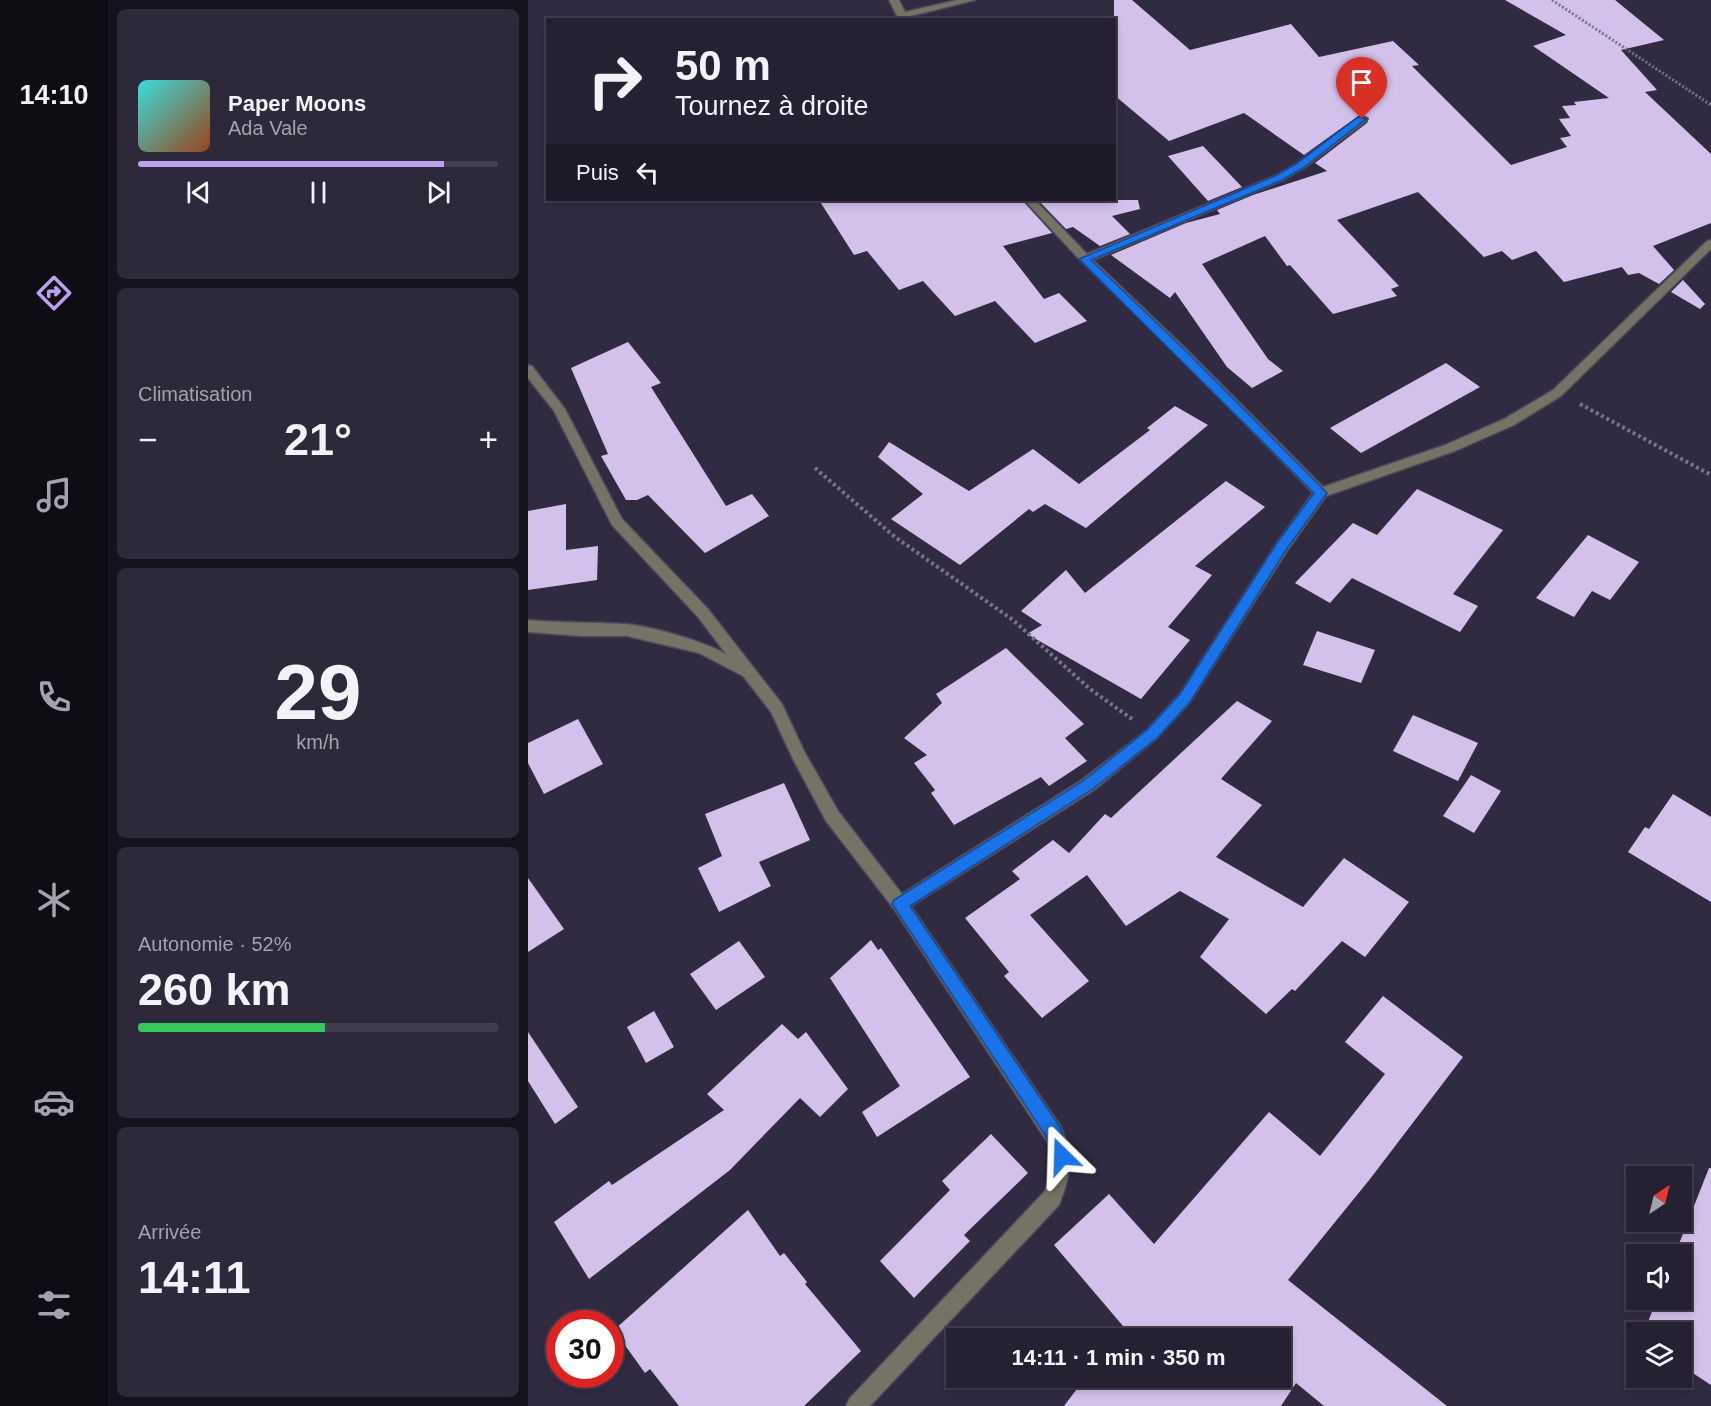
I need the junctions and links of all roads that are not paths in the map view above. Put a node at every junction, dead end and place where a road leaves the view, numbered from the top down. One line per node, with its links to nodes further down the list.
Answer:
1 (894, 0): 3 (street)
2 (970, 0): 3 (street)
3 (903, 17)
4 (1362, 119): 7 (street)
5 (1030, 201): 7 (street)
6 (1711, 243): 9 (street)
7 (1084, 259): 9 (street)
8 (528, 369): 11 (street)
9 (1321, 493): 12 (street)
10 (528, 626): 11 (street)
11 (748, 672): 12 (street)
12 (900, 904): 13 (street)
13 (856, 1406)

